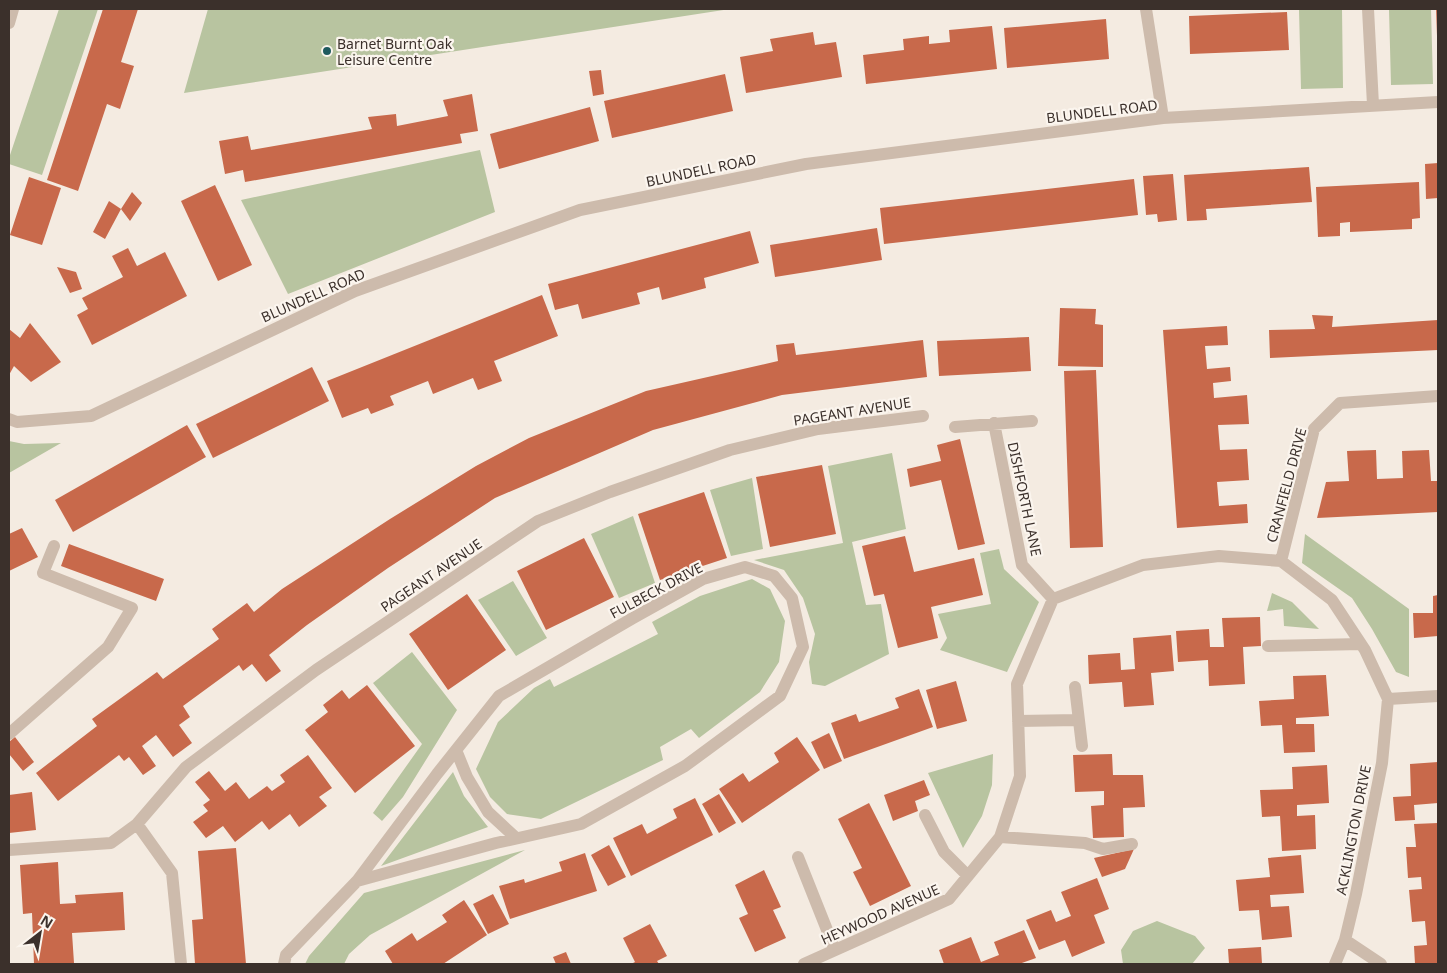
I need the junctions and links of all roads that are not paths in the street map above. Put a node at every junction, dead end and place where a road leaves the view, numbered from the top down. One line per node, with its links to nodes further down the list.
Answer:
1 (1146, 9): 5 (street)
2 (1368, 9): 4 (street)
3 (1438, 102): 4 (street, BLUNDELL ROAD)
4 (1373, 105): 5 (street, BLUNDELL ROAD)
5 (1163, 118): 8 (street, BLUNDELL ROAD)
6 (1438, 396): 13 (street, CRANFIELD DRIVE)
7 (923, 416): 26 (street, PAGEANT AVENUE)
8 (9, 419)
9 (1032, 420): 10 (street)
10 (994, 423): 11 (street); 14 (street, DISHFORTH LANE)
11 (955, 427)
12 (54, 546): 22 (street)
13 (1281, 562): 14 (street); 15 (street)
14 (1053, 600): 21 (street, HEYWOOD AVENUE)
15 (1361, 644): 16 (street); 19 (street)
16 (1268, 646)
17 (1074, 687): 20 (street)
18 (1438, 696): 19 (street)
19 (1388, 699): 34 (street, ACKLINGTON DRIVE)
20 (1078, 720): 21 (street); 23 (street)
21 (1018, 722): 27 (street, HEYWOOD AVENUE)
22 (9, 734)
23 (1082, 746)
24 (456, 750): 28 (street); 28 (street, FULBECK DRIVE); 33 (street, FULBECK DRIVE)
25 (925, 815): 32 (street)
26 (136, 824): 30 (street, PAGEANT AVENUE); 36 (street)
27 (1000, 837): 29 (street); 32 (street, HEYWOOD AVENUE)
28 (516, 838): 33 (street, FULBECK DRIVE)
29 (1132, 844)
30 (9, 850)
31 (798, 857): 35 (street)
32 (968, 876): 35 (street, HEYWOOD AVENUE)
33 (357, 881): 37 (street, FULBECK DRIVE)
34 (1345, 940): 39 (street, ACKLINGTON DRIVE); 40 (street)
35 (835, 950): 38 (street, HEYWOOD AVENUE)
36 (181, 964)
37 (284, 964)
38 (804, 964)
39 (1335, 964)
40 (1381, 964)

